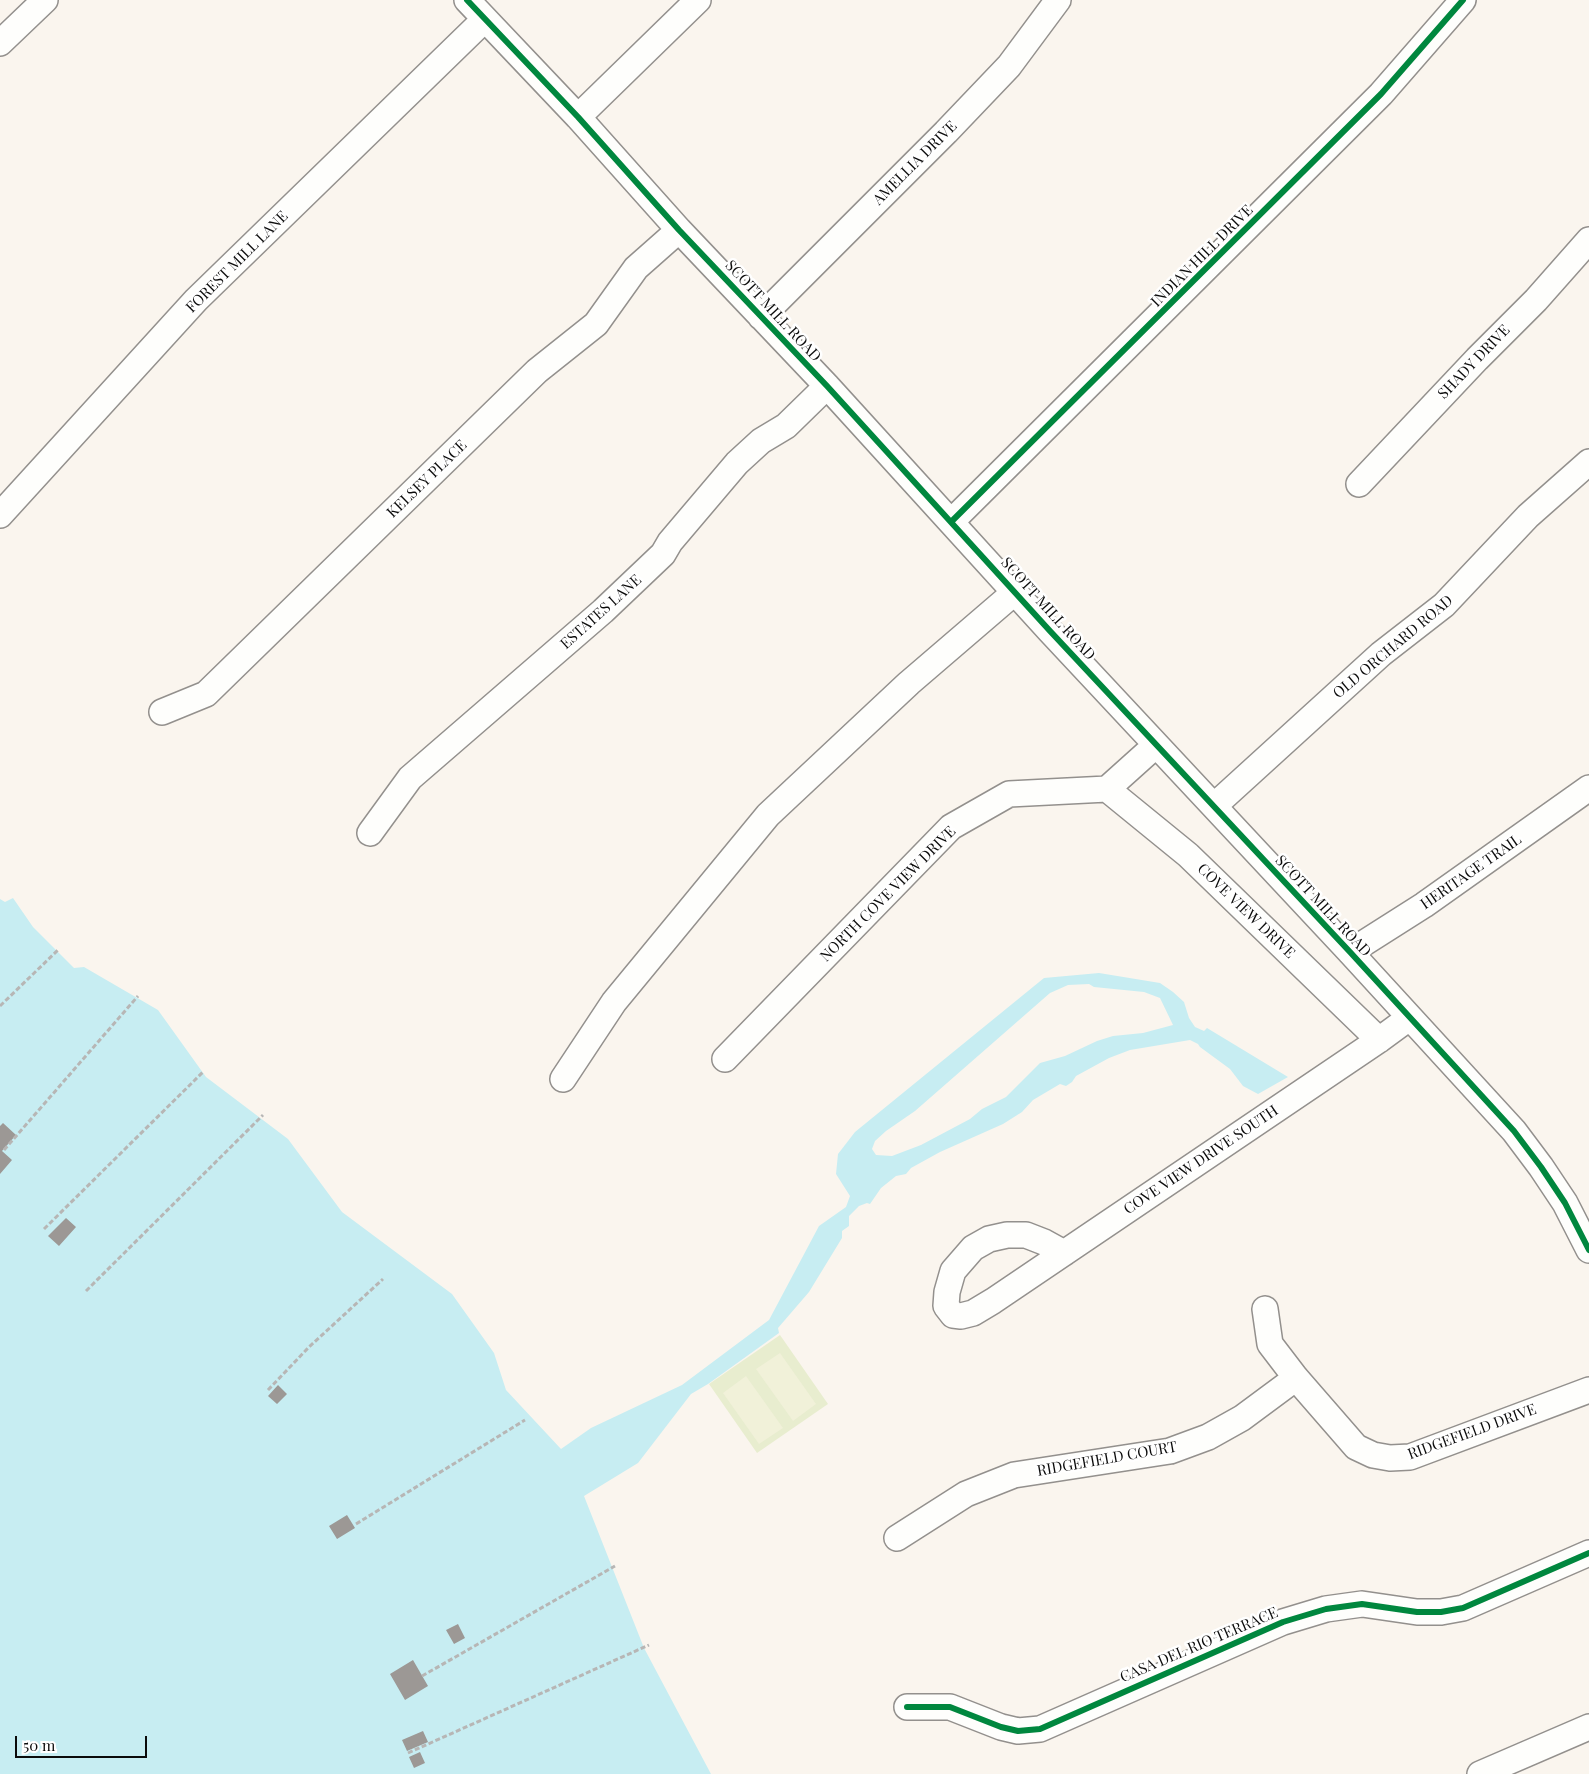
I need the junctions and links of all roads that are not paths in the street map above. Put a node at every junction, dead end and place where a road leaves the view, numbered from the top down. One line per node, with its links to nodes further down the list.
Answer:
1 (45, 0): 7 (street)
2 (467, 0): 6 (street, SCOTT MILL ROAD)
3 (698, 0): 8 (street)
4 (1058, 0): 11 (street, AMELLIA DRIVE)
5 (1463, 0): 16 (street, INDIAN HILL DRIVE)
6 (485, 19): 8 (street, SCOTT MILL ROAD); 15 (street, FOREST MILL LANE)
7 (0, 43)
8 (578, 117): 9 (street, SCOTT MILL ROAD)
9 (679, 230): 11 (street, SCOTT MILL ROAD); 18 (street, KELSEY PLACE)
10 (1589, 240): 14 (street, SHADY DRIVE)
11 (761, 317): 12 (street, SCOTT MILL ROAD)
12 (826, 386): 16 (street, SCOTT MILL ROAD); 23 (street, ESTATES LANE)
13 (1589, 462): 22 (street, OLD ORCHARD ROAD)
14 (1359, 484)
15 (0, 515)
16 (951, 522): 17 (street, SCOTT MILL ROAD)
17 (1015, 592): 19 (street, SCOTT MILL ROAD); 28 (street)
18 (162, 712)
19 (1156, 745): 21 (street); 22 (street, SCOTT MILL ROAD)
20 (1589, 788): 24 (street, HERITAGE TRAIL)
21 (1108, 789): 26 (street, COVE VIEW DRIVE); 27 (street, NORTH COVE VIEW DRIVE)
22 (1214, 806): 24 (street, SCOTT MILL ROAD)
23 (370, 833)
24 (1350, 952): 25 (street, SCOTT MILL ROAD)
25 (1409, 1018): 26 (street, COVE VIEW DRIVE SOUTH); 29 (street, SCOTT MILL ROAD)
26 (1379, 1040): 30 (street, COVE VIEW DRIVE SOUTH)
27 (725, 1059)
28 (563, 1079)
29 (1589, 1250)
30 (1064, 1253): 30 (street, COVE VIEW DRIVE SOUTH)
31 (1265, 1309): 32 (street)
32 (1296, 1378): 33 (street, RIDGEFIELD DRIVE); 34 (street, RIDGEFIELD COURT)
33 (1589, 1390)
34 (897, 1538)
35 (1589, 1553): 36 (street, CASA DEL RIO TERRACE)
36 (907, 1707)
37 (1589, 1728): 38 (street)
38 (1480, 1774)

